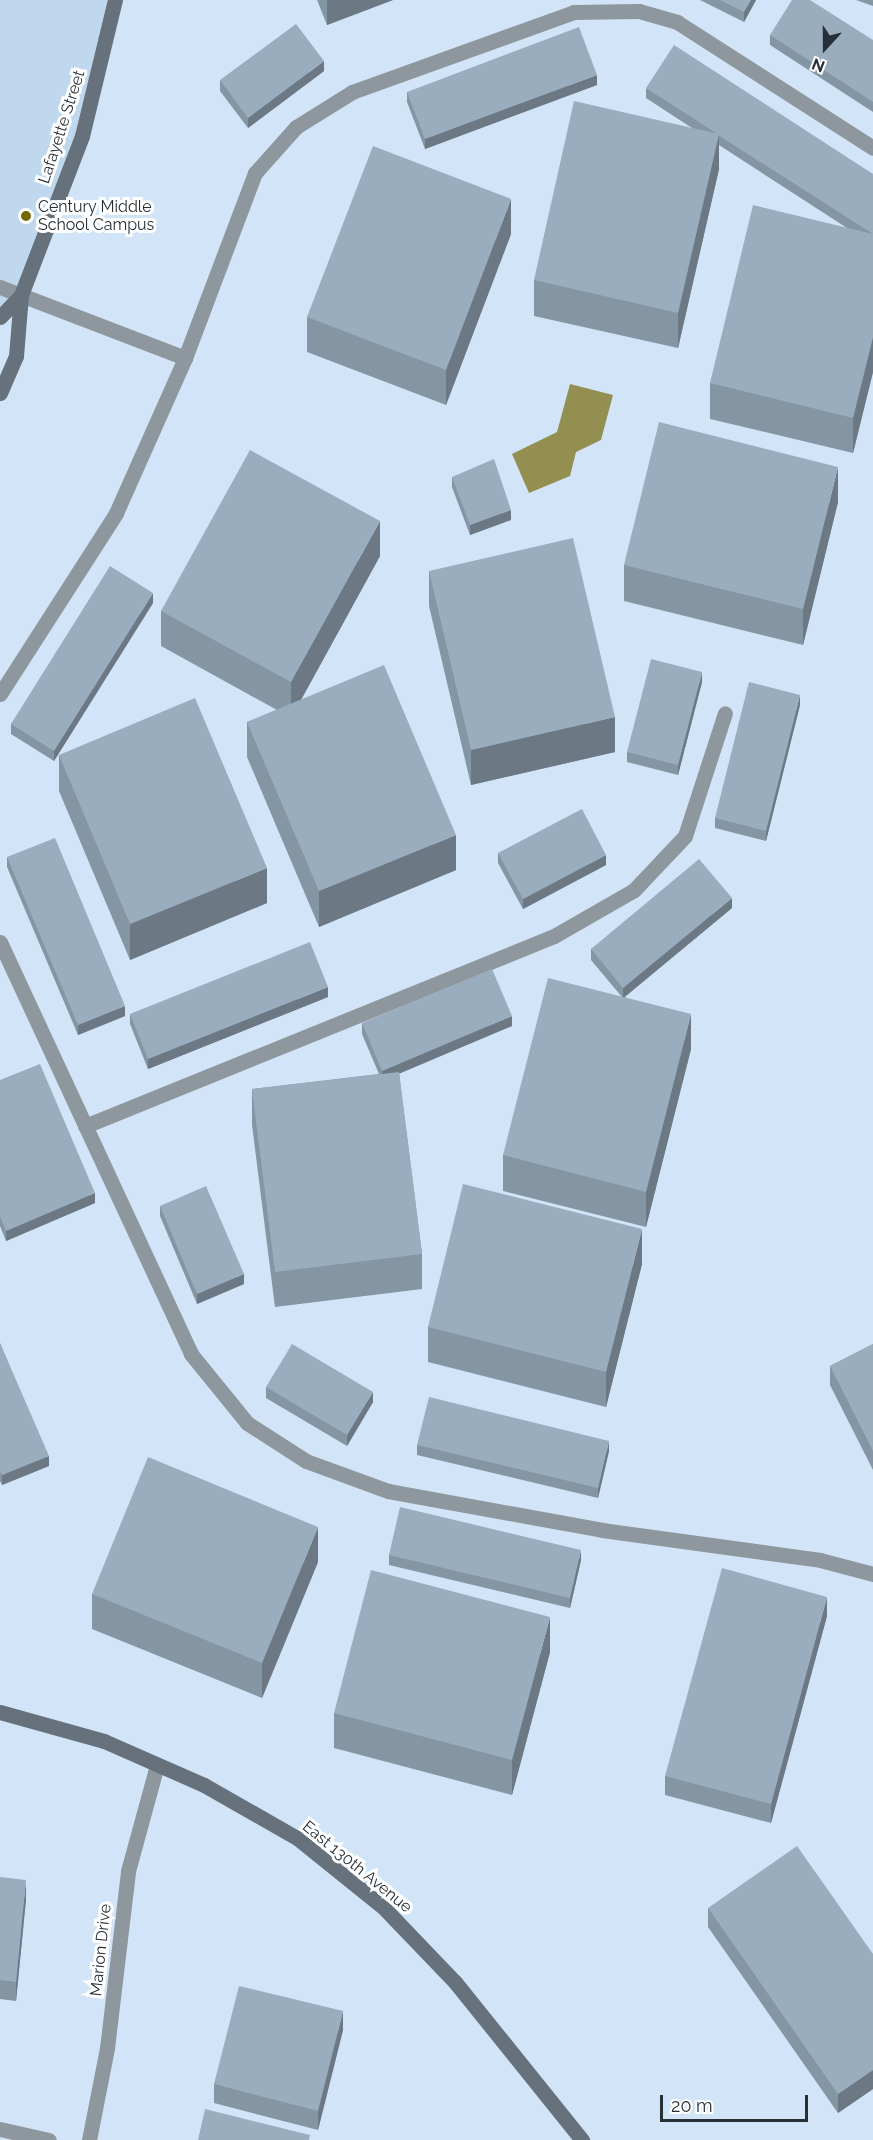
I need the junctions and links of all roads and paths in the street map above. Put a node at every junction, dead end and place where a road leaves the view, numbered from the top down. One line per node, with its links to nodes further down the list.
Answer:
1 (115, 0): 4 (street, Lafayette Street)
2 (873, 148): 6 (street)
3 (0, 287): 4 (street)
4 (21, 295): 5 (street, Lafayette Street); 6 (street); 7 (street, Lafayette Street)
5 (0, 317)
6 (185, 358): 8 (street)
7 (0, 393)
8 (0, 694)
9 (725, 713): 11 (street)
10 (0, 942): 11 (street)
11 (85, 1126): 12 (street)
12 (873, 1574)
13 (0, 1712): 14 (street, East 130th Avenue)
14 (157, 1765): 17 (street, Marion Drive); 18 (street, East 130th Avenue)
15 (0, 2129): 16 (street)
16 (49, 2140)
17 (89, 2140)
18 (582, 2140)

